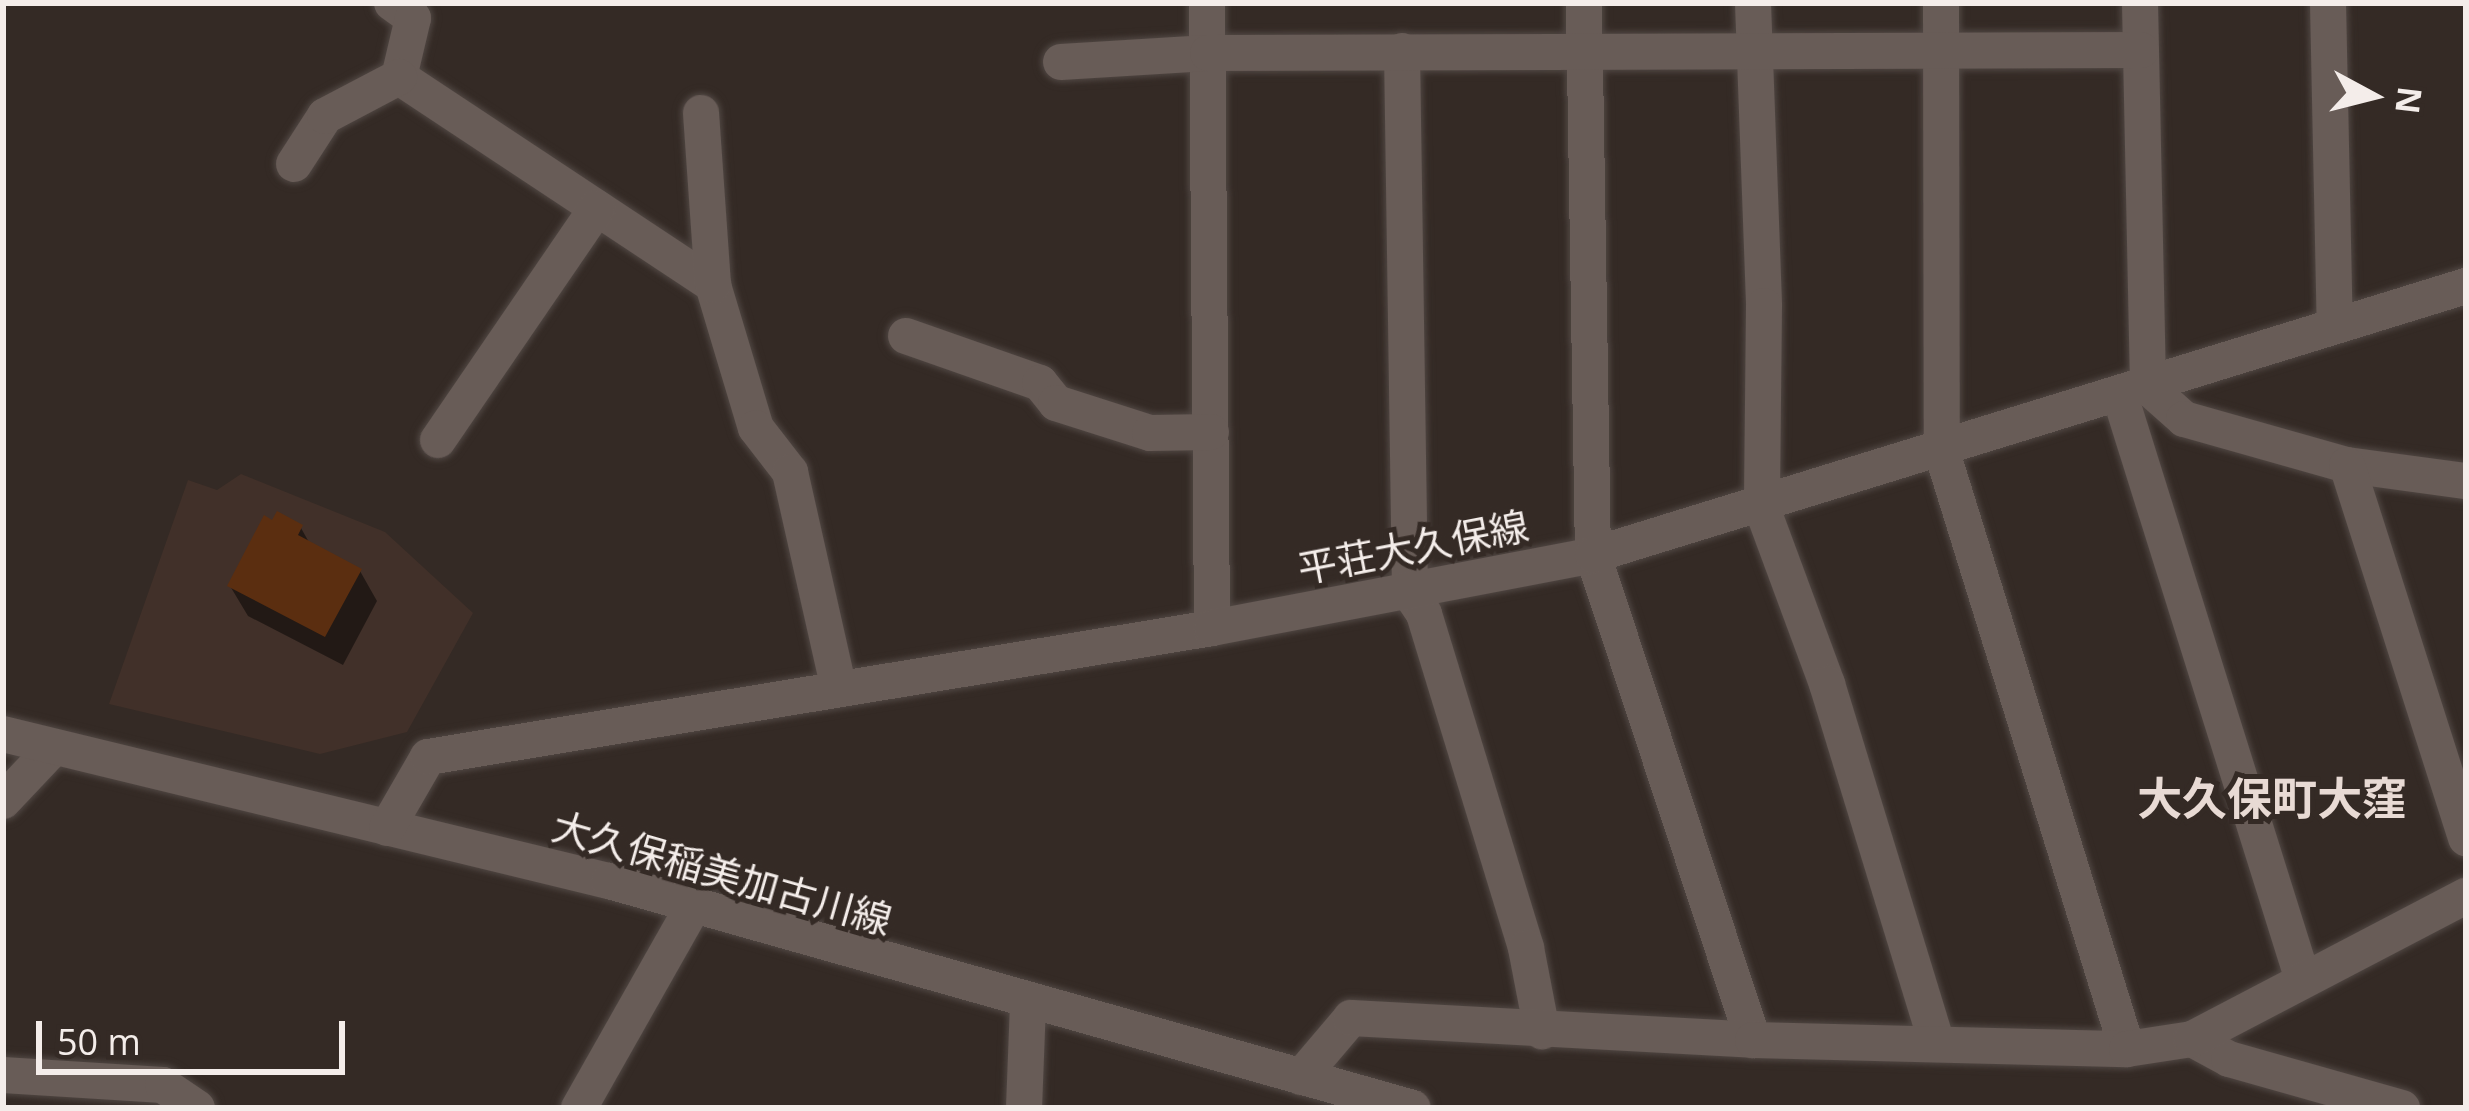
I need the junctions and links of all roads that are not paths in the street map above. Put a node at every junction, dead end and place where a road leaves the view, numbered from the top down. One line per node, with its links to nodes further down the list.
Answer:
1 (392, 3): 15 (street)
2 (1207, 3): 12 (street)
3 (1584, 3): 9 (street)
4 (1753, 3): 13 (street)
5 (1941, 3): 8 (street)
6 (2140, 3): 10 (street)
7 (2328, 3): 21 (street)
8 (1941, 46): 10 (street); 13 (street); 26 (street)
9 (1584, 50): 11 (street); 13 (street); 30 (street)
10 (2140, 50): 23 (street)
11 (1402, 51): 12 (street); 31 (street)
12 (1208, 52): 14 (street); 24 (street)
13 (1753, 52): 29 (street)
14 (1061, 62)
15 (399, 77): 17 (street); 18 (street)
16 (701, 113): 19 (street)
17 (294, 164)
18 (597, 208): 19 (street); 25 (street)
19 (713, 285): 33 (street)
20 (2466, 286): 21 (street, 平荘大久保線)
21 (2335, 326): 23 (street, 平荘大久保線)
22 (906, 336): 24 (street)
23 (2134, 392): 26 (street, 平荘大久保線); 27 (street); 41 (street)
24 (1211, 431): 32 (street)
25 (438, 440)
26 (1942, 452): 29 (street, 平荘大久保線); 47 (street)
27 (2347, 465): 28 (street); 38 (street)
28 (2466, 481)
29 (1762, 508): 30 (street, 平荘大久保線); 46 (street)
30 (1593, 555): 31 (street, 平荘大久保線); 45 (street)
31 (1410, 593): 32 (street, 平荘大久保線); 43 (street)
32 (1213, 628): 33 (street, 平荘大久保線)
33 (838, 689): 37 (street, 平荘大久保線)
34 (3, 734): 35 (street, 大久保稲美加古川線)
35 (54, 747): 36 (street); 37 (street, 大久保稲美加古川線)
36 (3, 801)
37 (387, 828): 40 (street, 大久保稲美加古川線)
38 (2466, 838)
39 (2466, 896): 41 (street)
40 (694, 905): 42 (street, 大久保稲美加古川線); 51 (street)
41 (2303, 980): 44 (street)
42 (1028, 1004): 49 (street, 大久保稲美加古川線); 52 (street)
43 (1542, 1031): 45 (street); 49 (street)
44 (2192, 1039): 47 (street); 54 (street)
45 (1753, 1040): 46 (street)
46 (1937, 1043): 47 (street)
47 (2127, 1049)
48 (3, 1075): 50 (street)
49 (1301, 1078): 53 (street, 大久保稲美加古川線)
50 (196, 1108)
51 (578, 1108)
52 (1024, 1108)
53 (1413, 1108)
54 (2402, 1108)

